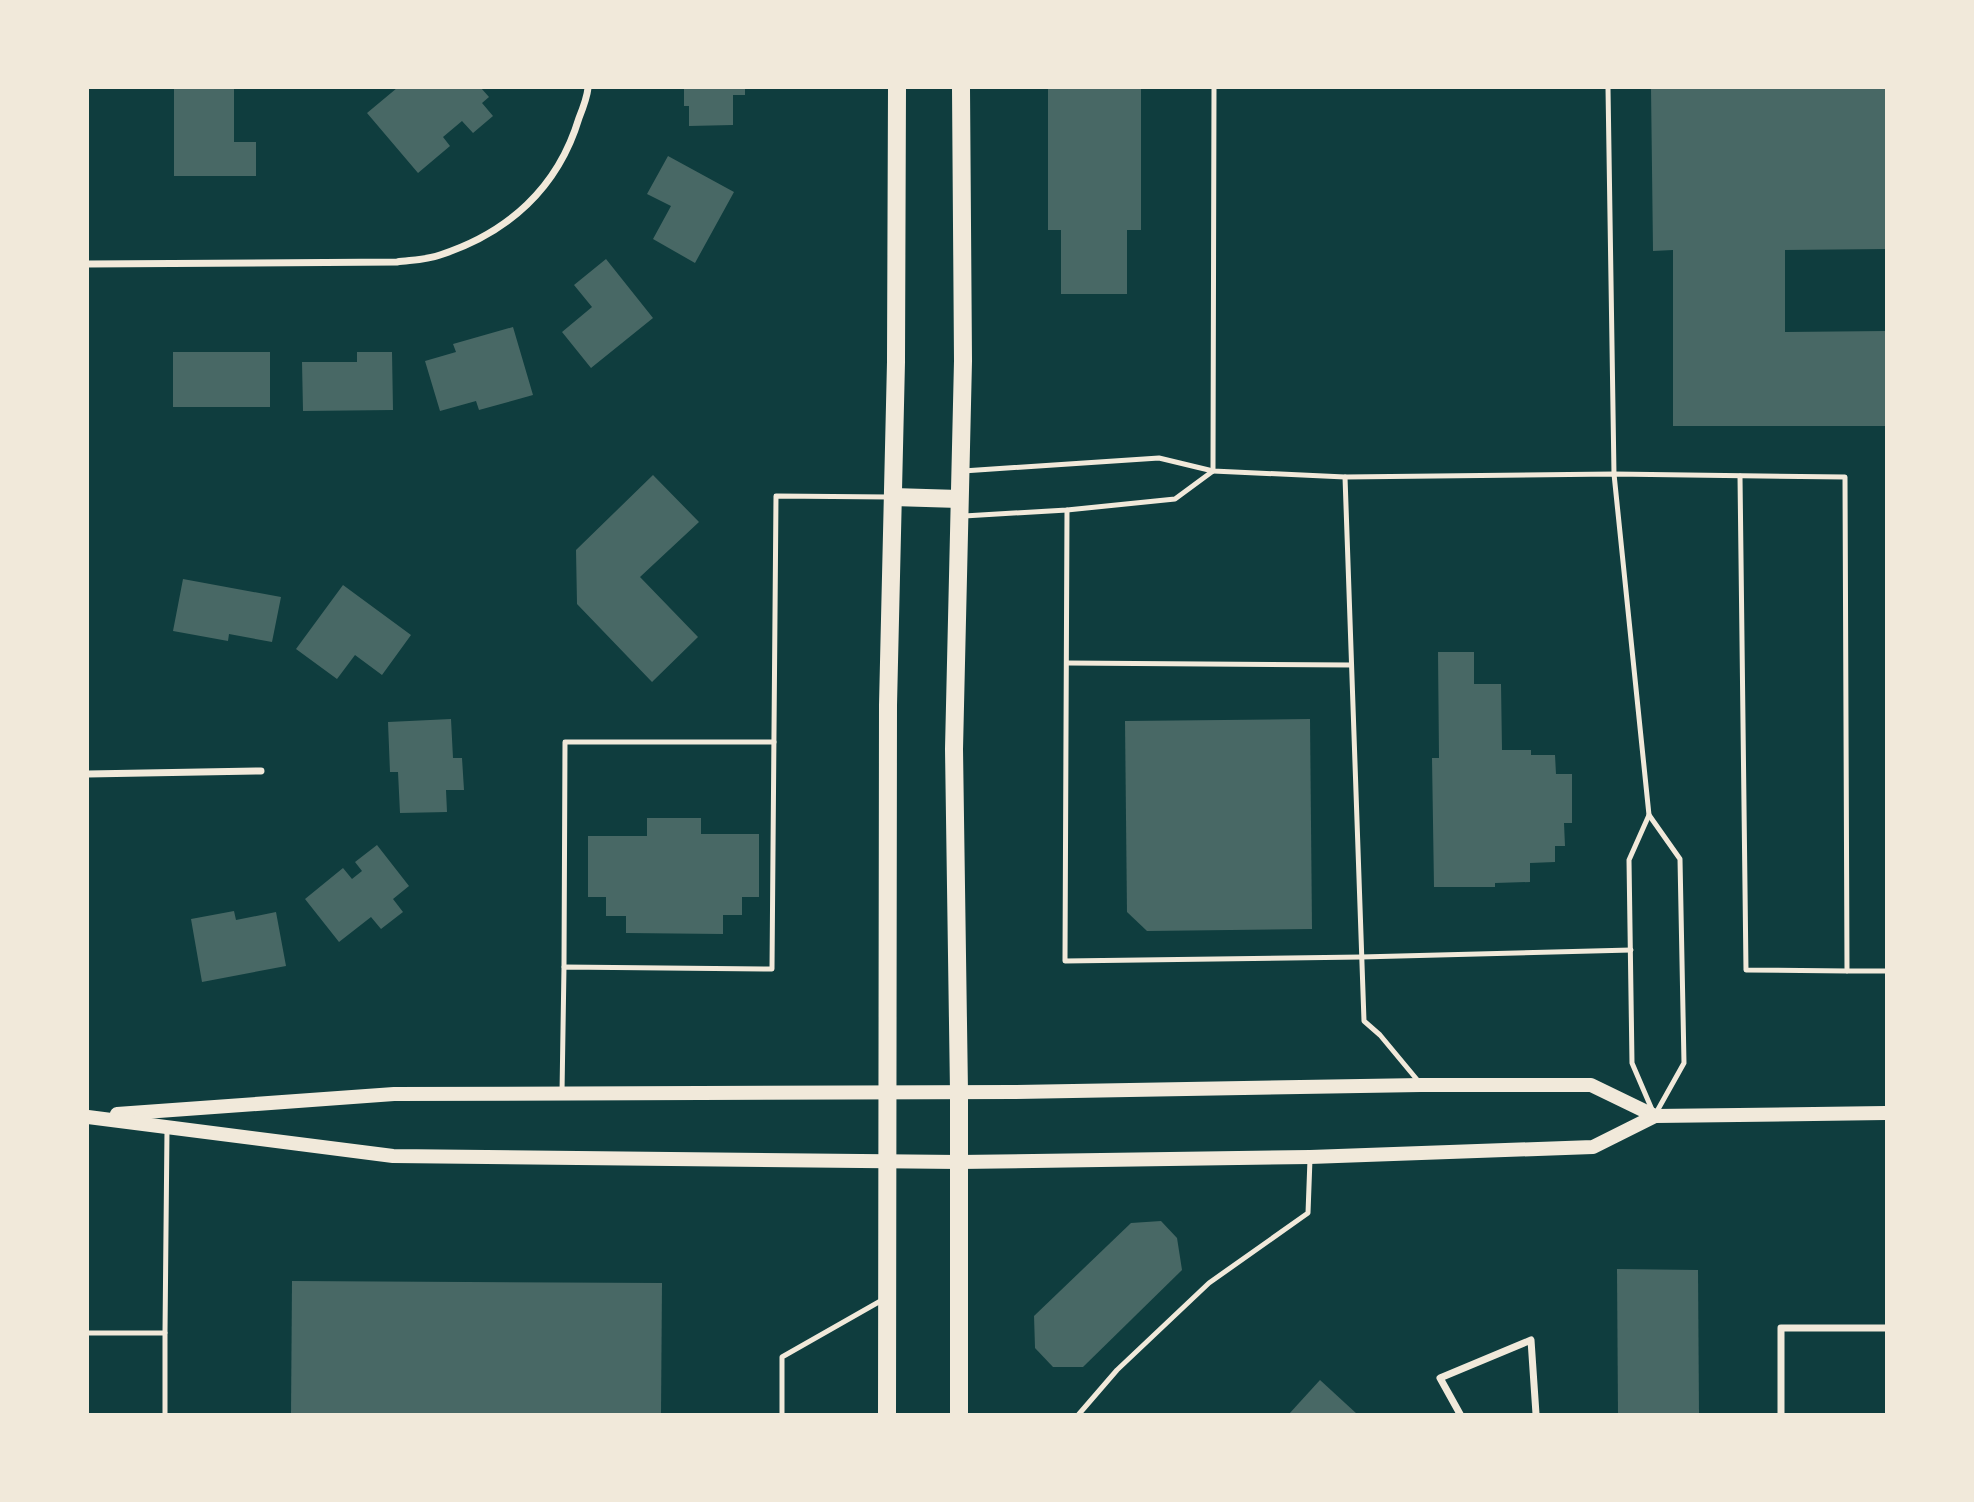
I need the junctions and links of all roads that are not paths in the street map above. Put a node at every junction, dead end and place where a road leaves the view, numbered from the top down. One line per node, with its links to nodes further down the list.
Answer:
1 (588, 88): 6 (street)
2 (897, 88): 12 (main road)
3 (961, 88): 7 (main road)
4 (1214, 88): 8 (lane)
5 (1608, 88): 9 (lane)
6 (88, 264)
7 (960, 471): 8 (lane); 13 (main road)
8 (1213, 471): 11 (lane); 14 (lane)
9 (1614, 474): 10 (lane); 11 (lane); 20 (lane)
10 (1740, 476): 24 (lane); 24 (lane)
11 (1345, 477): 16 (lane)
12 (892, 497): 13 (main road); 17 (lane); 28 (main road)
13 (959, 508): 14 (lane); 27 (main road)
14 (1067, 510): 15 (lane)
15 (1067, 663): 16 (lane); 22 (lane)
16 (1351, 665): 22 (lane)
17 (774, 742): 23 (lane); 23 (lane)
18 (261, 771): 19 (street)
19 (88, 774)
20 (1649, 815): 21 (lane); 31 (lane)
21 (1631, 950): 22 (lane); 31 (lane)
22 (1361, 957): 26 (lane)
23 (564, 967): 29 (lane)
24 (1847, 971): 25 (lane)
25 (1886, 971)
26 (1421, 1085): 27 (main road); 31 (main road)
27 (959, 1092): 28 (main road); 36 (main road)
28 (887, 1093): 29 (main road); 35 (main road)
29 (562, 1094): 32 (main road)
30 (1886, 1113): 31 (main road)
31 (1655, 1116): 34 (main road)
32 (88, 1117): 33 (main road)
33 (167, 1127): 35 (main road); 40 (lane)
34 (1310, 1157): 36 (main road); 45 (lane)
35 (887, 1162): 36 (main road); 37 (main road)
36 (959, 1162): 44 (main road)
37 (887, 1297): 42 (lane); 43 (main road)
38 (1886, 1328): 48 (street)
39 (88, 1333): 40 (lane)
40 (165, 1333): 41 (lane)
41 (165, 1415)
42 (782, 1415)
43 (887, 1415)
44 (960, 1415)
45 (1079, 1415)
46 (1460, 1415): 47 (street)
47 (1536, 1415)
48 (1781, 1415)

